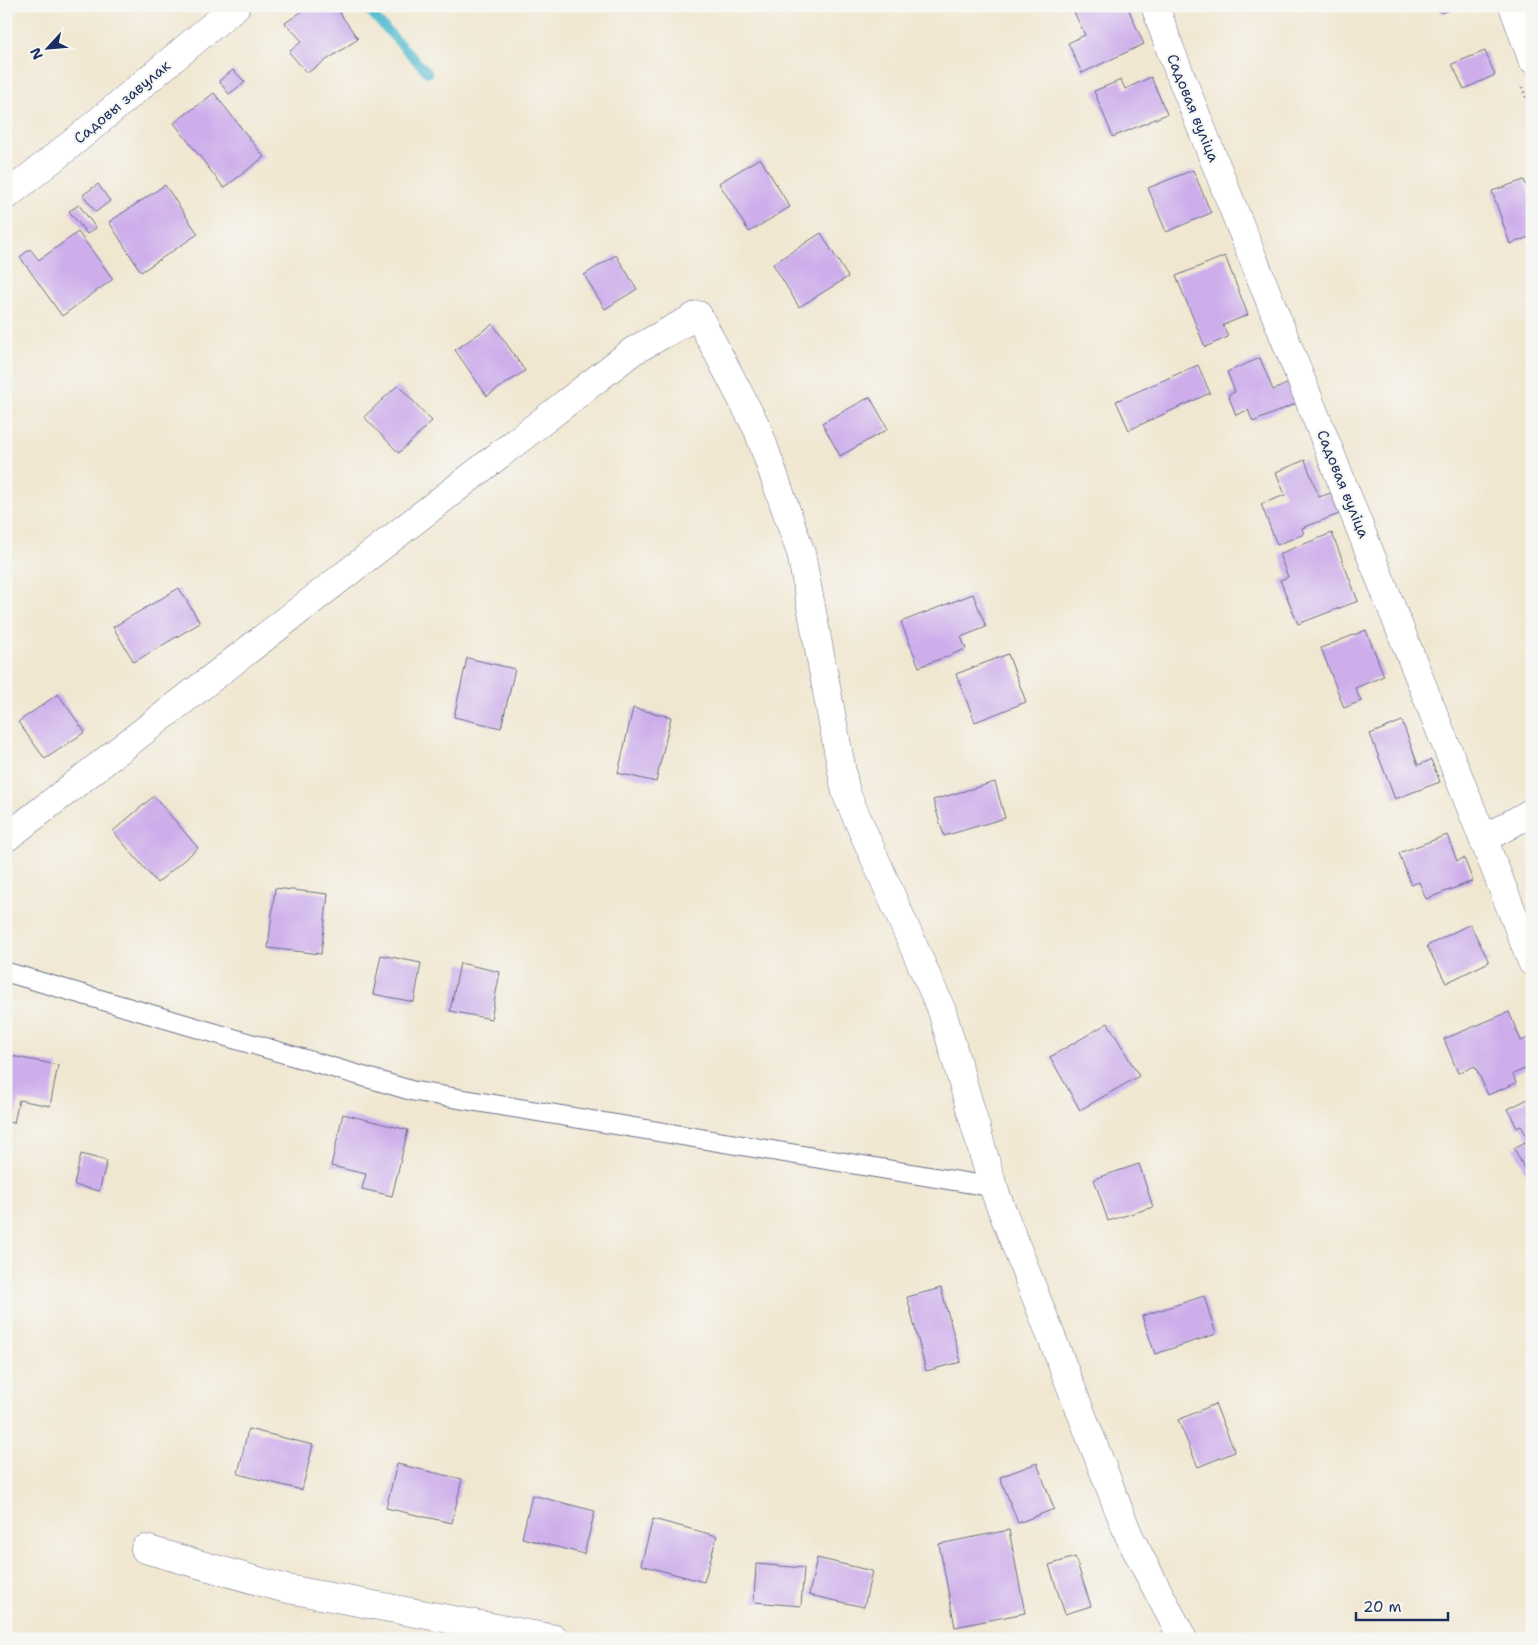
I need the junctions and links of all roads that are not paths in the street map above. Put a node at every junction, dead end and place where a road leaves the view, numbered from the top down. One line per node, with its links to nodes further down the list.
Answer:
1 (236, 6): 5 (street, Садовы завулак)
2 (1155, 6): 8 (street, Садовая вуліца)
3 (1513, 6): 4 (street)
4 (1532, 59)
5 (6, 196)
6 (1532, 812): 8 (street)
7 (6, 838): 11 (street)
8 (1484, 839): 9 (street, Садовая вуліца)
9 (1532, 962)
10 (6, 972): 11 (lane)
11 (993, 1187): 14 (street)
12 (145, 1549): 13 (street)
13 (555, 1639)
14 (1184, 1639)

